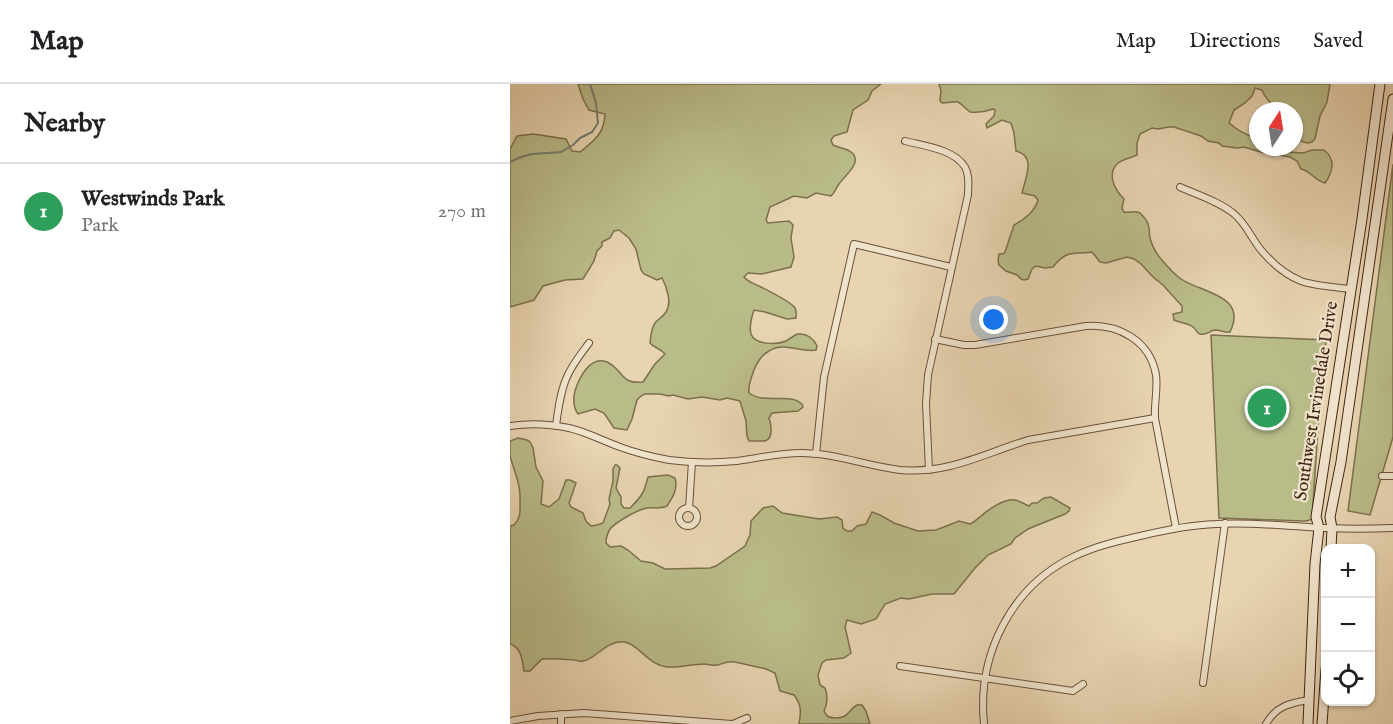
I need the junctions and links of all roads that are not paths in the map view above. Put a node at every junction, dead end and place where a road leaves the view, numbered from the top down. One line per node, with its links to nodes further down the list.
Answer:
1 (1380, 84): 3 (main road, Southwest Irvinedale Drive)
2 (1393, 99): 5 (main road, Southwest Irvinedale Drive)
3 (1372, 140): 5 (main road); 8 (main road, Southwest Irvinedale Drive)
4 (905, 141): 7 (street)
5 (1387, 142): 23 (main road, Southwest Irvinedale Drive)
6 (1180, 187): 8 (street)
7 (951, 267): 9 (street); 14 (street)
8 (1350, 290): 22 (main road, Southwest Irvinedale Drive)
9 (935, 339): 11 (street); 16 (street)
10 (589, 343): 13 (street)
11 (1155, 418): 16 (street); 21 (street)
12 (510, 426): 13 (street)
13 (556, 426): 15 (street)
14 (816, 454): 15 (street); 16 (street)
15 (692, 462): 19 (street)
16 (929, 470)
17 (1382, 476): 18 (street)
18 (1393, 476)
19 (689, 508)
20 (1226, 523): 21 (street); 22 (street); 28 (street)
21 (1176, 528): 27 (street)
22 (1319, 528): 23 (street); 30 (main road, Southwest Irvinedale Drive)
23 (1332, 528): 24 (street); 25 (main road, Southwest Irvinedale Drive)
24 (1393, 528)
25 (1331, 544)
26 (900, 666): 27 (street)
27 (984, 679): 29 (street); 38 (street)
28 (1203, 683)
29 (1083, 684)
30 (1309, 700): 39 (street); 40 (main road, Southwest Irvinedale Drive)
31 (1323, 706): 41 (main road)
32 (561, 714): 34 (street); 35 (street); 36 (street)
33 (747, 718): 37 (street)
34 (510, 721)
35 (667, 722): 37 (street)
36 (561, 724)
37 (733, 724)
38 (984, 724)
39 (1266, 724)
40 (1308, 724)
41 (1322, 724)

